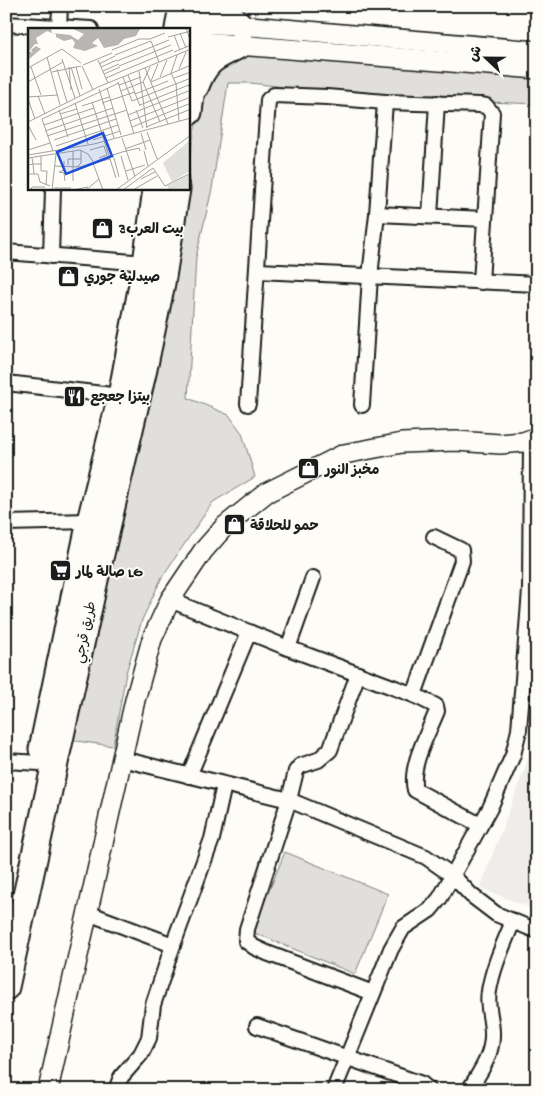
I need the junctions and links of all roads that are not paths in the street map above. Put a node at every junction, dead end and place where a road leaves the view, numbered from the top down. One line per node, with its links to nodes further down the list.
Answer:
1 (60, 6): 5 (street)
2 (223, 6): 6 (highway)
3 (6, 24): 5 (street)
4 (188, 25): 6 (street)
5 (59, 28)
6 (241, 34): 7 (street); 8 (street); 11 (highway)
7 (537, 51)
8 (537, 69)
9 (385, 102): 10 (street); 15 (street); 21 (street)
10 (437, 103): 16 (street); 17 (street)
11 (190, 104)
12 (53, 190): 19 (street)
13 (156, 190): 20 (highway, طريق قرجي)
14 (176, 190): 41 (highway, طريق قرجي)
15 (377, 214): 16 (street); 22 (street)
16 (430, 216): 17 (street)
17 (485, 219): 23 (street)
18 (6, 252): 19 (street)
19 (51, 256): 20 (street)
20 (146, 263): 26 (highway, طريق قرجي)
21 (258, 271): 22 (street); 27 (street)
22 (370, 276): 23 (street); 28 (street)
23 (481, 282): 24 (street)
24 (537, 284)
25 (6, 383): 26 (street)
26 (121, 396): 30 (highway, طريق قرجي)
27 (248, 404)
28 (362, 405)
29 (534, 443): 34 (street); 45 (street)
30 (90, 521): 31 (street); 41 (highway, طريق قرجي)
31 (6, 524)
32 (434, 536): 38 (street)
33 (313, 578): 36 (street)
34 (170, 600): 35 (street); 39 (street)
35 (249, 632): 36 (street); 42 (street)
36 (288, 648): 37 (street)
37 (358, 674): 38 (street); 44 (street)
38 (414, 695): 45 (street)
39 (122, 759): 42 (street); 48 (street)
40 (6, 761): 41 (street)
41 (47, 764): 47 (highway, طريق قرجي); 52 (highway, طريق قرجي)
42 (189, 776): 43 (street)
43 (224, 785): 44 (street); 51 (street)
44 (290, 800): 46 (street); 53 (street)
45 (480, 825): 46 (street)
46 (453, 876): 49 (street); 53 (street)
47 (6, 912)
48 (88, 913): 51 (street); 56 (street)
49 (513, 921): 50 (street); 60 (street)
50 (537, 930)
51 (173, 945): 57 (street)
52 (6, 987)
53 (373, 993): 55 (street)
54 (257, 1026): 55 (street)
55 (347, 1058): 58 (street); 59 (street)
56 (48, 1090)
57 (116, 1090)
58 (334, 1090)
59 (429, 1090)
60 (469, 1090)

